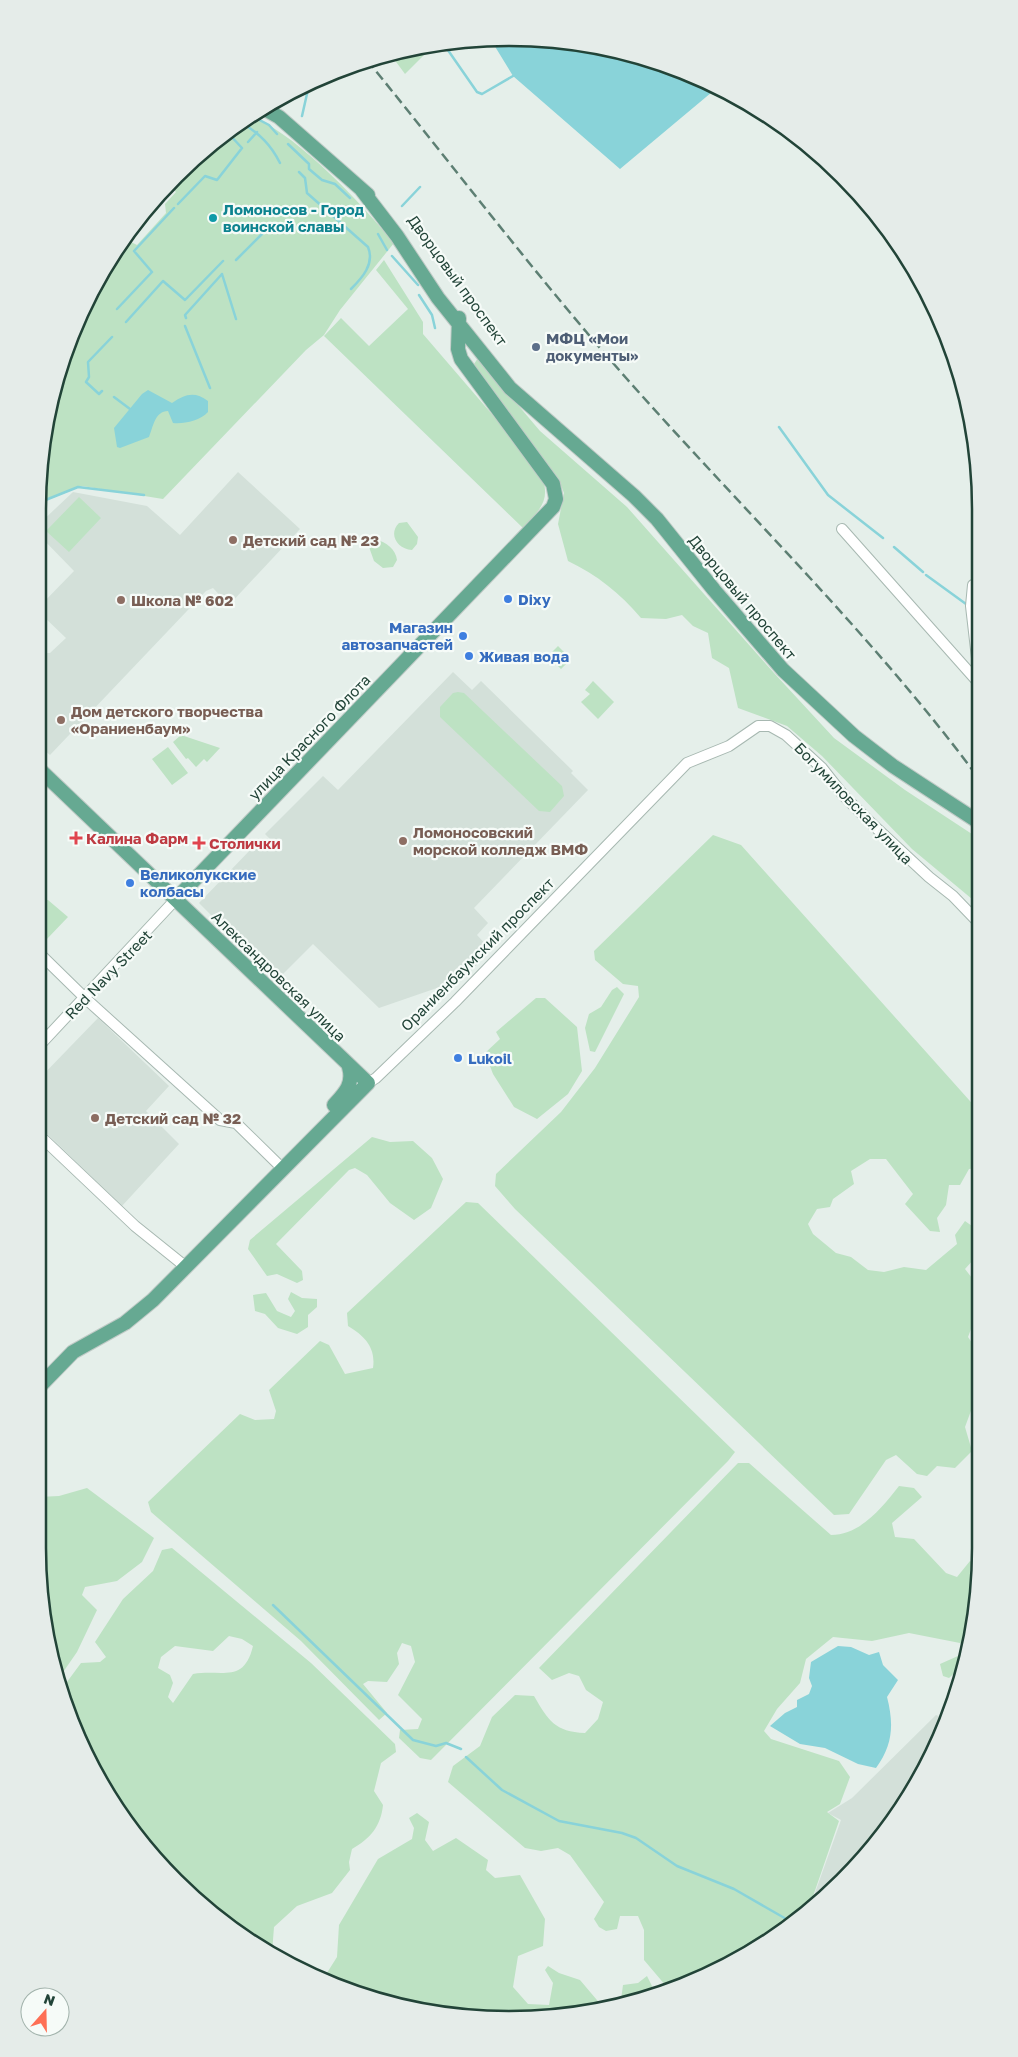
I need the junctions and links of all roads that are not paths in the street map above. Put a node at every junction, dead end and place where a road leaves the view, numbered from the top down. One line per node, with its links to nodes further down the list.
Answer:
1 (271, 112): 2 (main road, Дворцовый проспект)
2 (460, 324): 3 (main road, Дворцовый проспект); 4 (main road, улица Красного Флота); 5 (main road, Дворцовый проспект)
3 (484, 354): 4 (main road, Дворцовый проспект); 5 (main road, Дворцовый проспект)
4 (478, 383): 13 (main road, улица Красного Флота)
5 (520, 396): 12 (main road, Дворцовый проспект)
6 (842, 530): 9 (street)
7 (972, 596): 8 (street)
8 (972, 615)
9 (972, 674)
10 (745, 736): 14 (street, Богумиловская улица); 20 (street, Ораниенбаумский проспект)
11 (46, 776): 13 (main road, Александровская улица)
12 (972, 816)
13 (176, 899): 16 (street, Red Navy Street); 18 (main road, Александровская улица)
14 (972, 916)
15 (46, 960): 16 (street)
16 (85, 998): 17 (street, Red Navy Street); 22 (street)
17 (46, 1039)
18 (349, 1067): 19 (main road); 20 (main road, Александровская улица)
19 (351, 1081): 20 (street); 22 (main road, Ораниенбаумский проспект)
20 (368, 1083): 22 (main road, Ораниенбаумский проспект)
21 (46, 1142): 23 (street)
22 (280, 1166): 23 (main road, Ораниенбаумский проспект)
23 (182, 1264): 24 (main road, Ораниенбаумский проспект); 25 (main road, Ораниенбаумский проспект)
24 (46, 1373)
25 (46, 1380)

